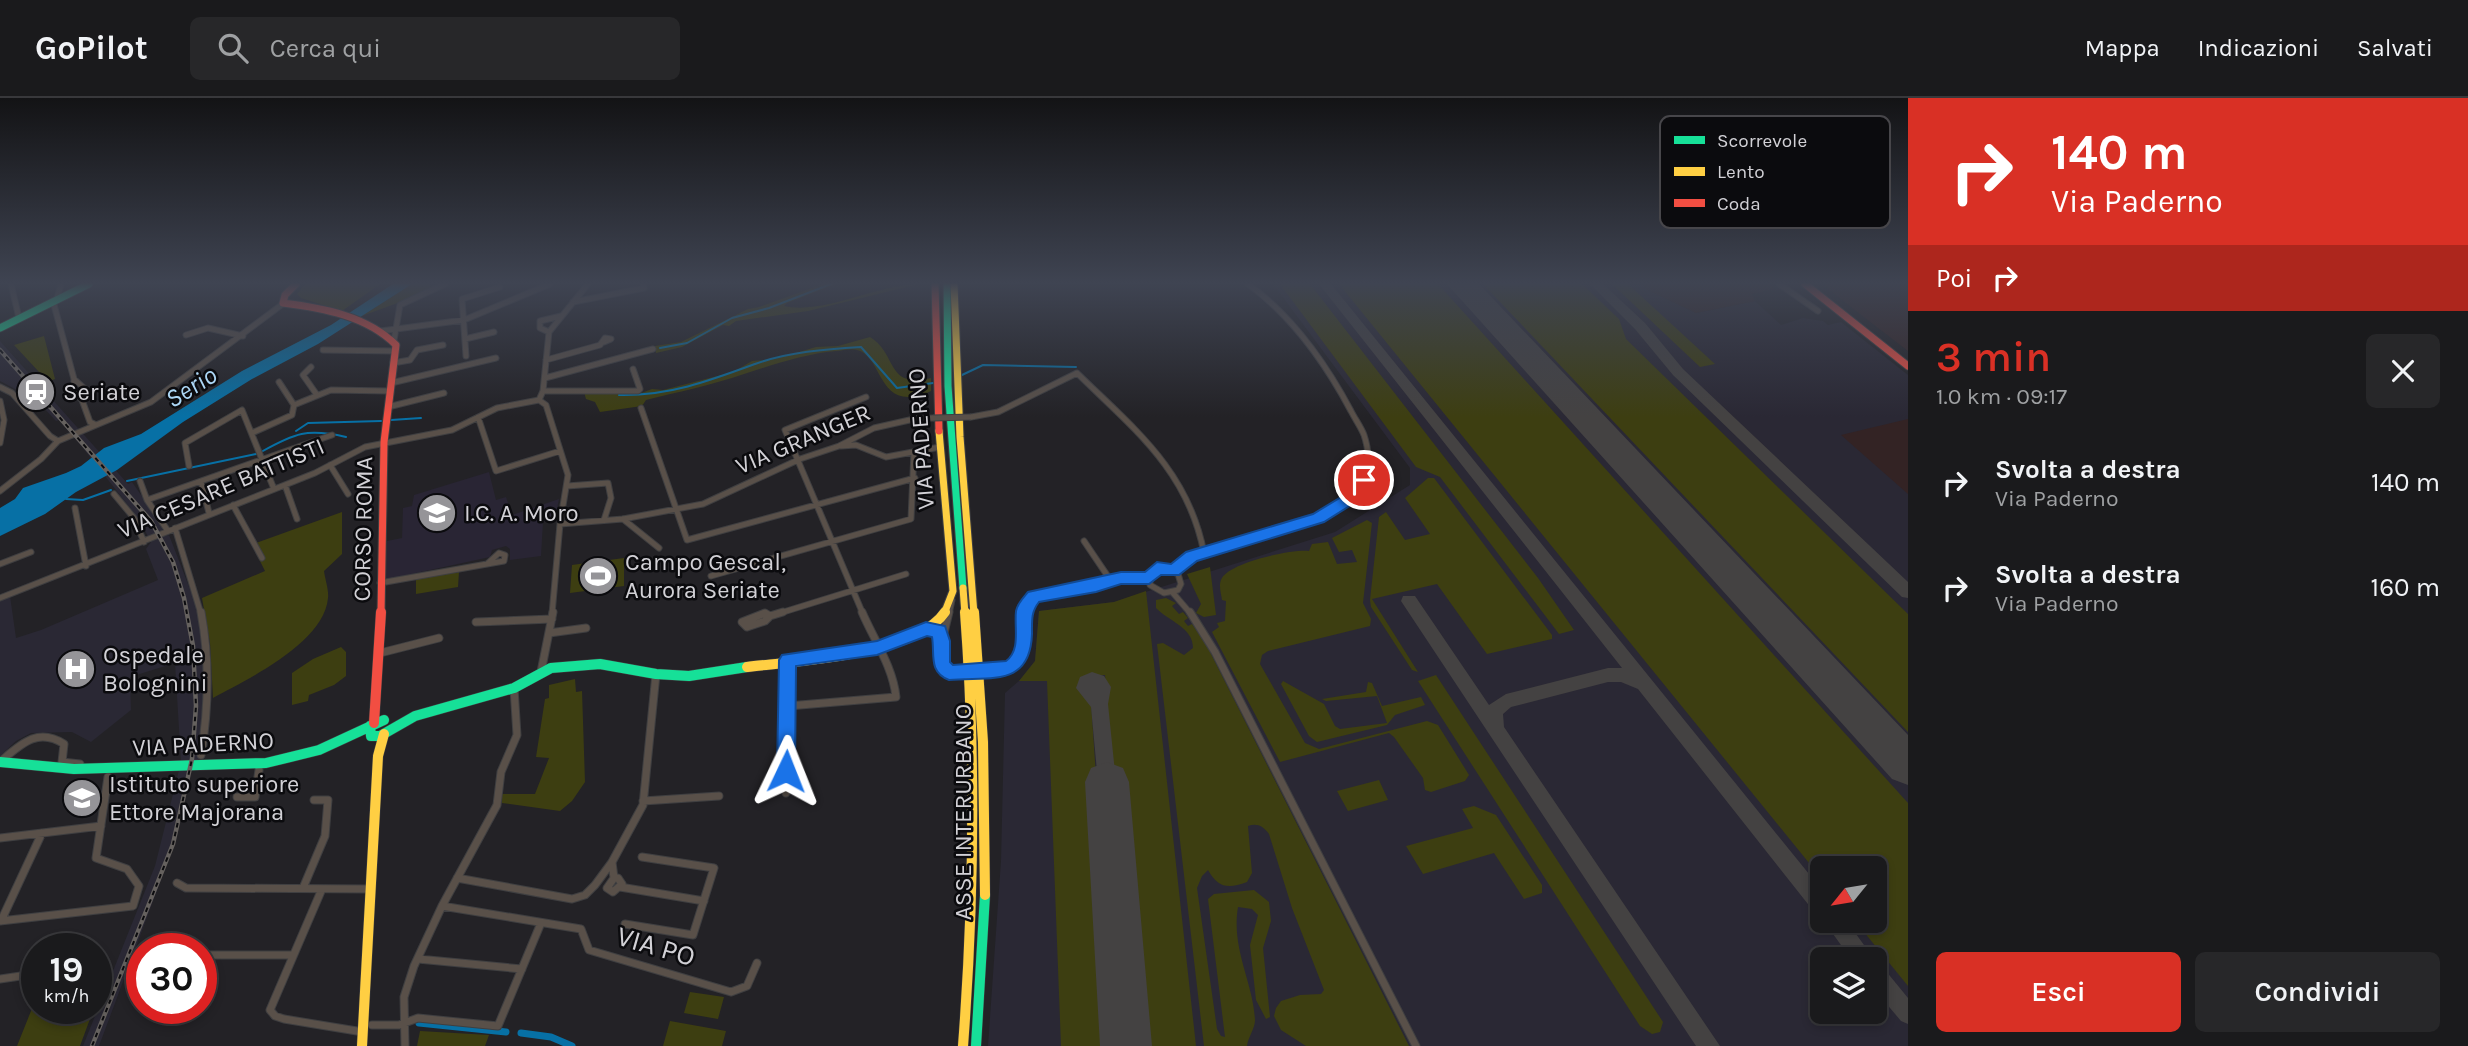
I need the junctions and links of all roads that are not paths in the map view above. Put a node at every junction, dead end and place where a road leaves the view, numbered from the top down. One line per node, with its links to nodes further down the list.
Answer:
1 (62, 328): 39 (street)
2 (207, 328): 21 (street)
3 (209, 328): 22 (street)
4 (252, 328): 22 (street)
5 (374, 328): 17 (main road)
6 (397, 328): 20 (street)
7 (421, 328): 20 (street)
8 (464, 328): 23 (street)
9 (541, 328): 19 (street)
10 (552, 328): 19 (street)
11 (934, 328): 60 (main road, VIA PADERNO)
12 (946, 328): 162 (main road, ASSE INTERURBANO)
13 (955, 328): 163 (main road, ASSE INTERURBANO)
14 (1293, 328): 92 (street, VIA PADERNO)
15 (1861, 328): 34 (main road)
16 (1871, 328): 30 (main road)
17 (383, 332): 20 (main road); 28 (main road)
18 (494, 332): 23 (street)
19 (549, 332): 32 (street)
20 (396, 333): 28 (main road, CORSO ROMA)
21 (186, 335)
22 (243, 336): 53 (street)
23 (465, 340): 29 (street)
24 (604, 342): 32 (street)
25 (443, 345): 33 (street)
26 (653, 349): 37 (street)
27 (323, 350): 28 (street)
28 (395, 351): 33 (main road, CORSO ROMA)
29 (466, 356)
30 (1908, 357)
31 (496, 358): 41 (street)
32 (546, 360): 37 (street)
33 (393, 363): 41 (main road, CORSO ROMA)
34 (1908, 366)
35 (311, 367): 44 (street)
36 (633, 369): 42 (street)
37 (544, 378): 42 (street)
38 (279, 382): 49 (street)
39 (76, 383): 45 (street); 45 (street)
40 (0, 387): 56 (street)
41 (391, 387): 44 (street); 50 (main road, CORSO ROMA)
42 (543, 391): 47 (street)
43 (444, 393): 50 (street)
44 (317, 395): 49 (street)
45 (83, 397): 53 (street)
46 (866, 397): 64 (street)
47 (539, 400): 52 (street, VIA CESARE BATTISTI); 61 (street)
48 (0, 401): 58 (street)
49 (295, 405): 54 (street)
50 (388, 407): 57 (main road, CORSO ROMA)
51 (641, 408): 80 (street)
52 (478, 417): 57 (street, VIA CESARE BATTISTI); 61 (street)
53 (94, 424): 56 (street)
54 (252, 433): 63 (street); 66 (street)
55 (332, 435): 63 (street)
56 (58, 441): 73 (street)
57 (384, 442): 65 (street, VIA CESARE BATTISTI); 102 (main road, CORSO ROMA)
58 (1, 443)
59 (839, 446): 62 (street); 64 (street, VIA GRANGER); 92 (street, VIA GRANGER, bridge)
60 (940, 447): 62 (street); 109 (main road, VIA PADERNO)
61 (559, 451): 71 (street)
62 (914, 452): 67 (street)
63 (262, 454): 69 (street); 72 (street)
64 (800, 459): 77 (street); 80 (street, VIA GRANGER)
65 (330, 465): 70 (street, VIA CESARE BATTISTI); 75 (street)
66 (189, 466)
67 (915, 478): 77 (street); 87 (street)
68 (140, 481): 76 (street)
69 (201, 481): 76 (street); 81 (street)
70 (285, 485): 72 (street, VIA CESARE BATTISTI); 82 (street)
71 (567, 486): 84 (street); 85 (street)
72 (274, 489): 78 (street, VIA CESARE BATTISTI)
73 (0, 491)
74 (114, 494): 89 (street)
75 (348, 494)
76 (147, 500): 86 (street)
77 (818, 504): 80 (street); 87 (street)
78 (233, 505): 81 (street, VIA CESARE BATTISTI); 93 (street)
79 (75, 508): 96 (street)
80 (675, 510): 83 (street, VIA GRANGER)
81 (209, 513): 86 (street, VIA CESARE BATTISTI)
82 (297, 519)
83 (623, 519): 84 (street, VIA GRANGER); 90 (street)
84 (604, 520): 85 (street, VIA GRANGER)
85 (560, 524): 107 (street)
86 (171, 529): 89 (street, VIA CESARE BATTISTI); 124 (street)
87 (834, 541): 99 (street); 103 (street)
88 (1084, 541): 101 (street)
89 (144, 542): 96 (street, VIA CESARE BATTISTI)
90 (659, 548)
91 (31, 552): 94 (street)
92 (1204, 553): 97 (street, VIA PADERNO)
93 (262, 558)
94 (0, 564)
95 (487, 564): 102 (street)
96 (86, 566): 105 (street, VIA CESARE BATTISTI)
97 (1174, 570): 100 (street, VIA PADERNO); 104 (street)
98 (906, 575): 103 (street)
99 (711, 576)
100 (1149, 578): 101 (street, VIA PADERNO); 104 (street)
101 (1111, 581): 113 (street, VIA PADERNO, bridge)
102 (380, 583): 115 (main road, CORSO ROMA)
103 (854, 590): 106 (street); 114 (street)
104 (1173, 593): 164 (street)
105 (0, 598)
106 (769, 616)
107 (552, 619): 108 (street); 111 (street)
108 (476, 622)
109 (941, 622): 113 (street, VIA PADERNO); 113 (street, VIA PADERNO); 114 (main road)
110 (586, 628): 111 (street)
111 (549, 633): 117 (street)
112 (439, 638): 115 (street)
113 (942, 641)
114 (877, 648): 116 (main road); 121 (street)
115 (380, 653): 120 (main road, CORSO ROMA)
116 (788, 660): 118 (main road); 121 (street)
117 (541, 672): 118 (main road); 119 (main road)
118 (656, 674): 134 (street)
119 (514, 688): 122 (main road); 140 (street)
120 (378, 696): 122 (main road, CORSO ROMA); 123 (main road, CORSO ROMA)
121 (788, 706): 130 (street)
122 (386, 726): 123 (main road); 123 (main road); 125 (main road, CORSO ROMA)
123 (372, 731): 125 (main road, CORSO ROMA); 127 (main road, VIA PADERNO)
124 (201, 755)
125 (378, 756): 144 (main road, CORSO ROMA)
126 (2, 763): 127 (main road, VIA PADERNO); 127 (street, VIA PADERNO)
127 (102, 768)
128 (259, 770): 132 (street)
129 (107, 777): 135 (street)
130 (786, 793)
131 (719, 796): 134 (street)
132 (237, 797)
133 (314, 800): 142 (street)
134 (643, 801): 139 (street)
135 (101, 826): 136 (street); 147 (street)
136 (42, 833): 137 (street); 147 (street)
137 (0, 838)
138 (642, 857): 145 (street)
139 (612, 862): 140 (street); 145 (street)
140 (457, 878): 146 (street)
141 (177, 883): 142 (street)
142 (303, 888): 143 (street)
143 (322, 889): 144 (street); 151 (street)
144 (371, 890): 159 (main road, CORSO ROMA)
145 (704, 901): 149 (street)
146 (442, 906): 148 (street, VIA PO); 152 (street)
147 (1, 921)
148 (541, 923): 153 (street, VIA PO); 154 (street)
149 (625, 924)
150 (217, 955): 151 (street)
151 (292, 955): 159 (street)
152 (418, 959): 154 (street); 157 (street)
153 (757, 963)
154 (522, 969): 157 (street)
155 (21, 976): 156 (street)
156 (0, 979)
157 (404, 1022): 158 (street); 161 (street)
158 (372, 1025)
159 (363, 1031): 160 (main road, CORSO ROMA)
160 (362, 1046)
161 (405, 1046)
162 (963, 1046)
163 (976, 1046)
164 (1416, 1046)

